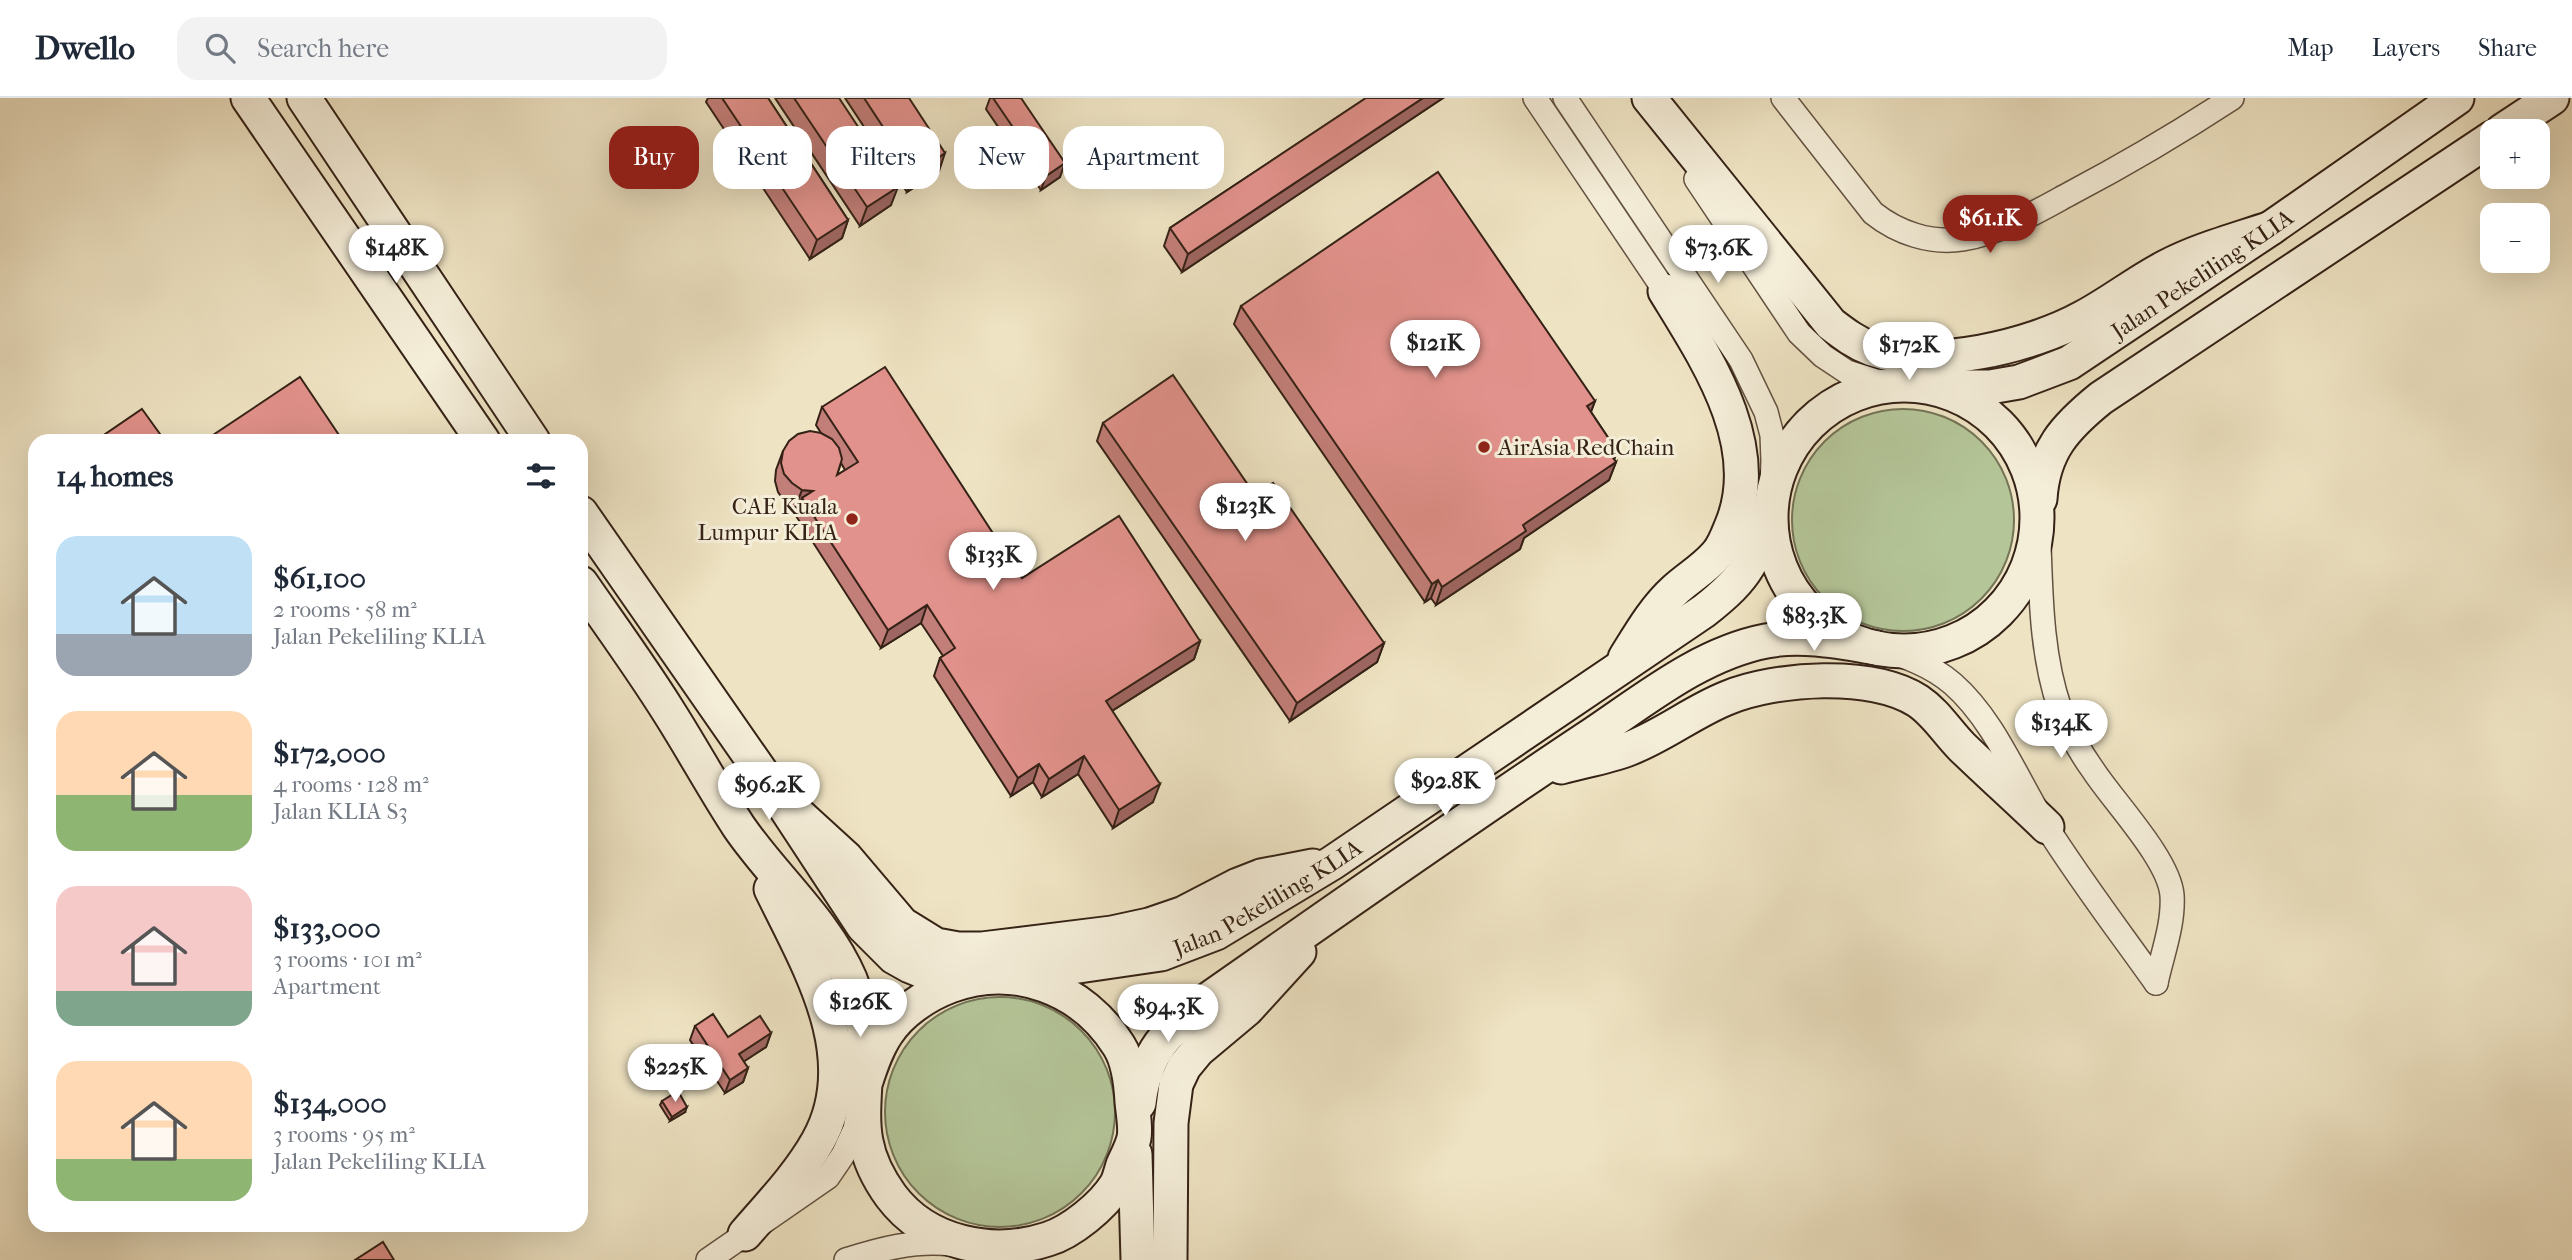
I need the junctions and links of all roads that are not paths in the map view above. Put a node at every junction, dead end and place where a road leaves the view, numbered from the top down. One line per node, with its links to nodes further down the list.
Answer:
1 (248, 98): 16 (main road)
2 (304, 98): 17 (main road)
3 (1535, 98): 14 (street)
4 (1565, 98): 18 (street)
5 (1642, 98): 15 (street)
6 (1649, 98): 13 (main road)
7 (1783, 98): 8 (street)
8 (2232, 98)
9 (2457, 98): 13 (main road, Jalan Pekeliling KLIA)
10 (2552, 98): 11 (main road)
11 (2520, 119)
12 (2480, 146): 19 (main road, Jalan Pekeliling KLIA)
13 (2271, 228): 15 (main road, Jalan Pekeliling KLIA)
14 (1665, 291): 23 (main road)
15 (1922, 386): 18 (main road, Jalan Pekeliling KLIA); 19 (main road, Jalan Pekeliling KLIA)
16 (478, 434)
17 (528, 434)
18 (1771, 506): 22 (main road, Jalan Pekeliling KLIA); 23 (main road, Jalan Pekeliling KLIA)
19 (2038, 519): 22 (main road, Jalan Pekeliling KLIA); 26 (street)
20 (588, 523): 25 (main road)
21 (588, 593): 27 (main road)
22 (1877, 648): 24 (main road, Jalan Pekeliling KLIA); 26 (street)
23 (1620, 666): 28 (main road, Jalan Pekeliling KLIA)
24 (1532, 775): 26 (main road); 29 (main road, Jalan Pekeliling KLIA)
25 (777, 795): 28 (main road); 31 (main road)
26 (2047, 827)
27 (740, 829): 32 (main road); 34 (main road)
28 (1332, 863): 30 (main road, Jalan Pekeliling KLIA)
29 (1344, 905): 33 (main road, Jalan Pekeliling KLIA); 40 (main road)
30 (1011, 976): 31 (main road, Jalan Pekeliling KLIA); 33 (main road, Jalan Pekeliling KLIA)
31 (969, 979): 32 (main road, Jalan Pekeliling KLIA)
32 (864, 1087): 34 (street); 35 (main road, Jalan Pekeliling KLIA)
33 (1135, 1136): 35 (main road, Jalan Pekeliling KLIA); 39 (main road, Jalan Pekeliling KLIA)
34 (745, 1234): 36 (street)
35 (982, 1248): 37 (street); 38 (main road, Jalan Pekeliling KLIA)
36 (708, 1260)
37 (846, 1260)
38 (1020, 1260)
39 (1138, 1260)
40 (1170, 1260)

